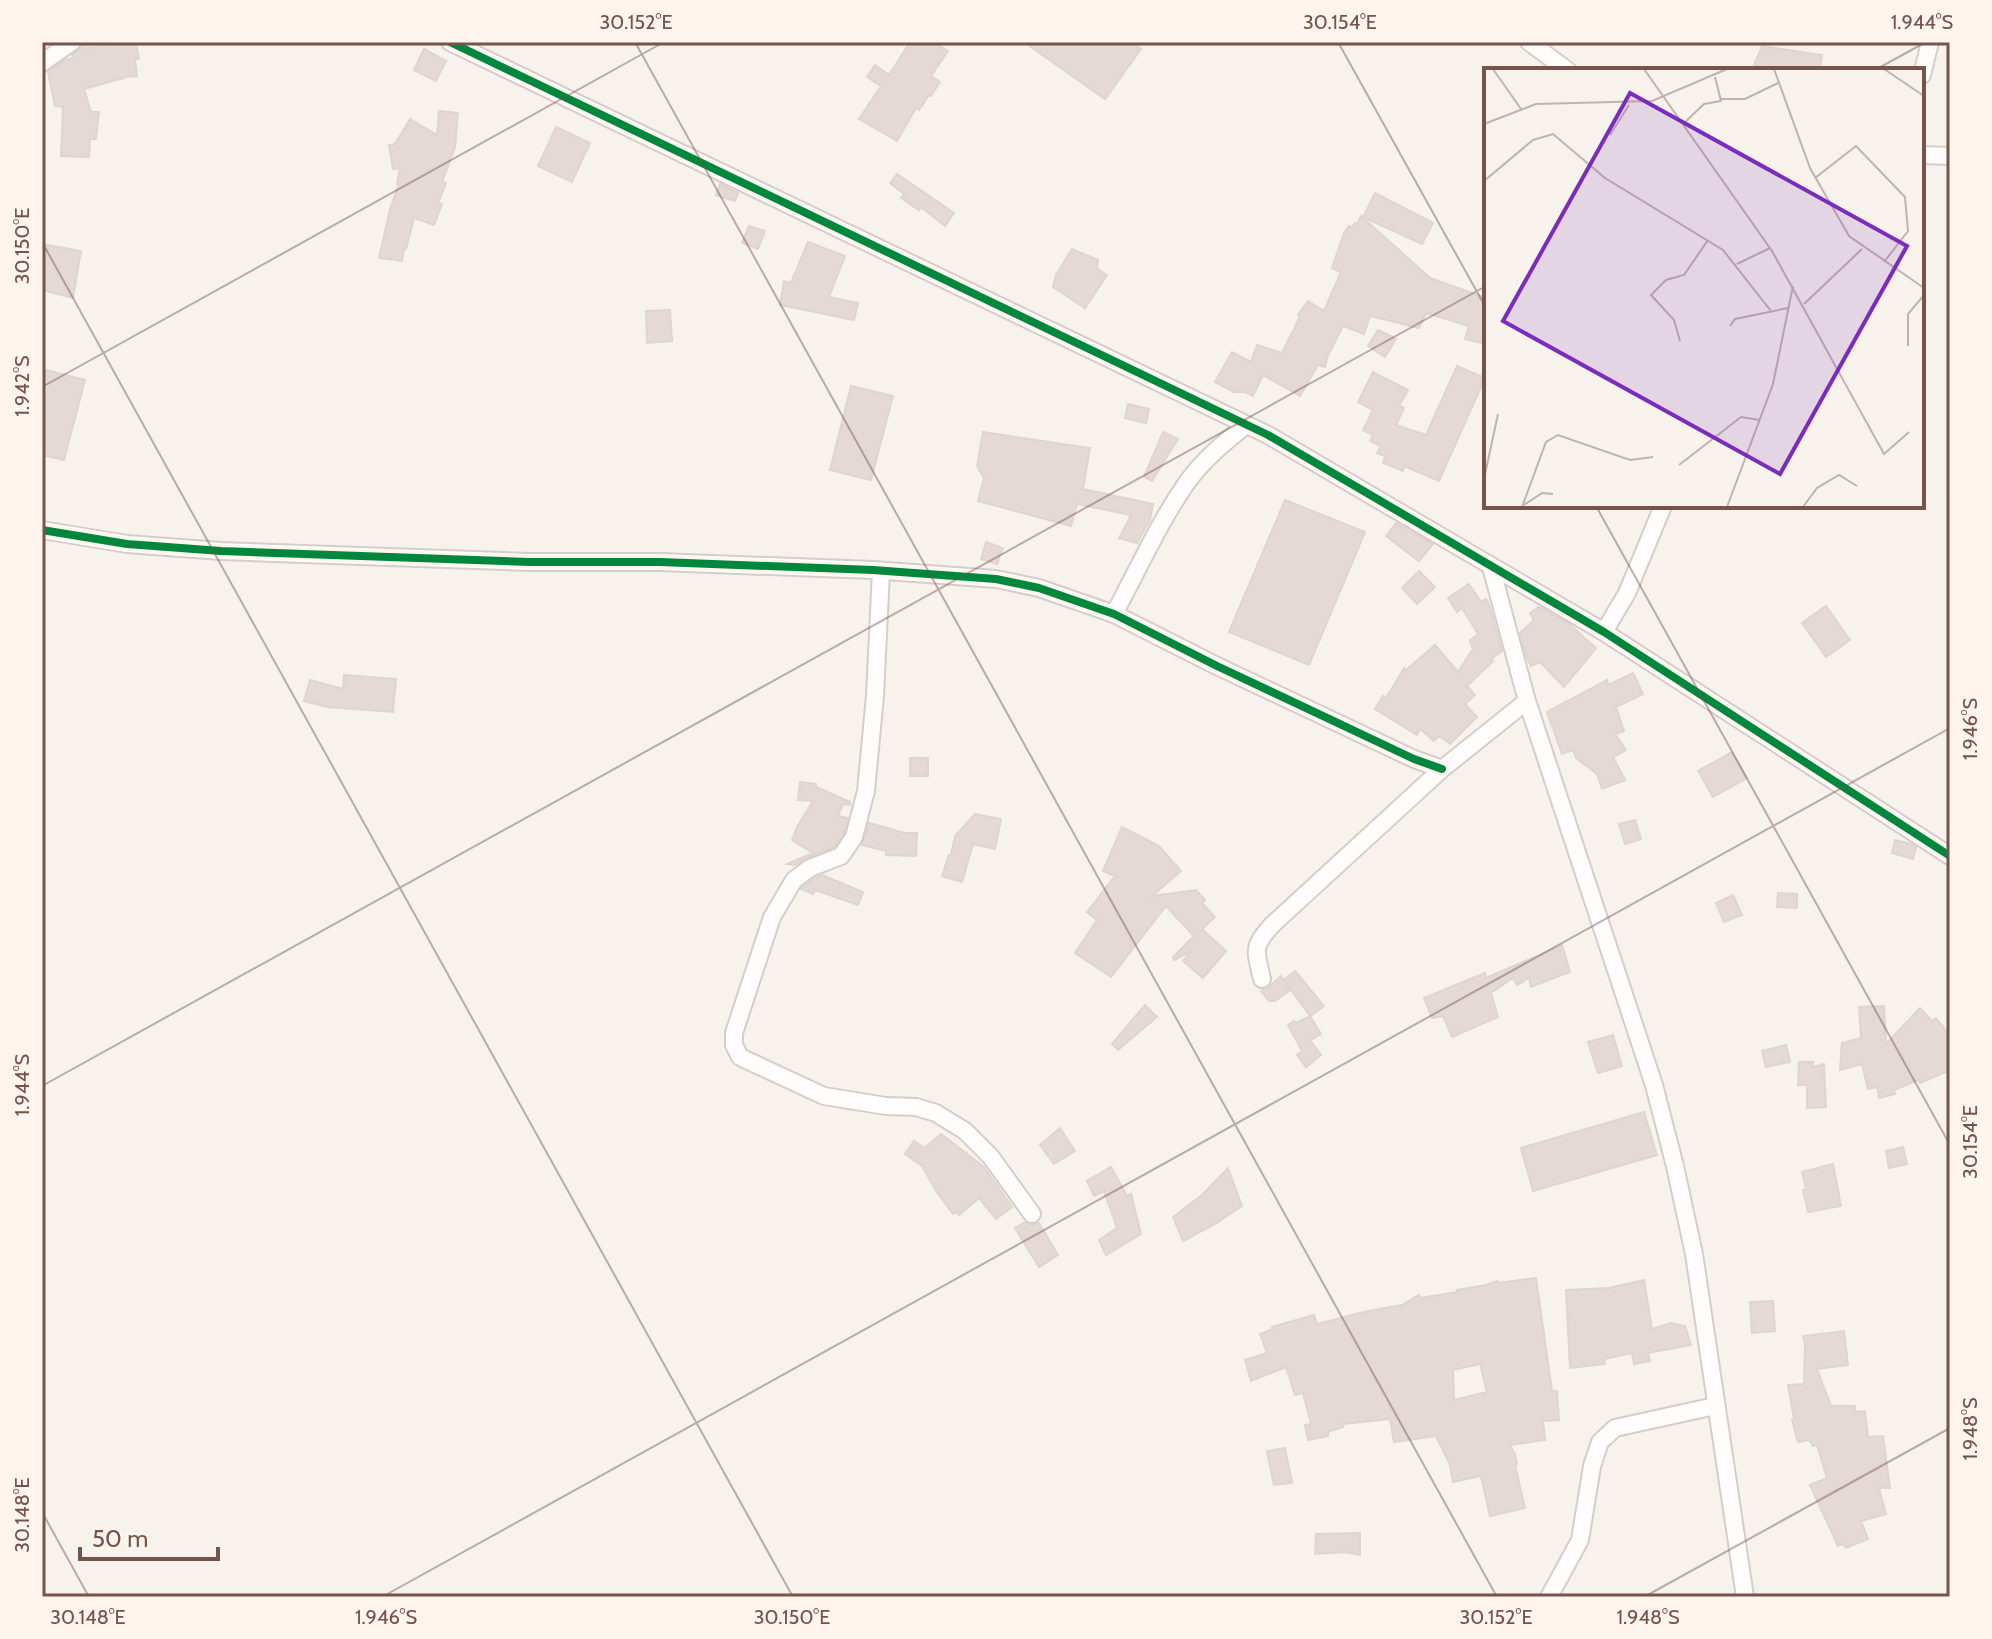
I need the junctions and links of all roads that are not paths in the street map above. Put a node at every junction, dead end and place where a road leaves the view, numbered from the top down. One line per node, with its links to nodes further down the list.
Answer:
1 (72, 42): 5 (street)
2 (450, 42): 10 (street)
3 (1529, 42): 6 (street)
4 (1930, 42): 7 (street)
5 (42, 63)
6 (1564, 68)
7 (1924, 68)
8 (1924, 155): 9 (street)
9 (1950, 156)
10 (1246, 425): 13 (street); 15 (street)
11 (1662, 508): 16 (street)
12 (42, 530): 14 (street)
13 (1491, 567): 16 (street); 17 (street)
14 (881, 571): 15 (street); 21 (street)
15 (1114, 614): 18 (street)
16 (1604, 632): 19 (street)
17 (1527, 701): 18 (street); 22 (street)
18 (1442, 769): 20 (street)
19 (1950, 856)
20 (1262, 979)
21 (1032, 1214)
22 (1715, 1406): 23 (street); 24 (street)
23 (1549, 1597)
24 (1745, 1597)

